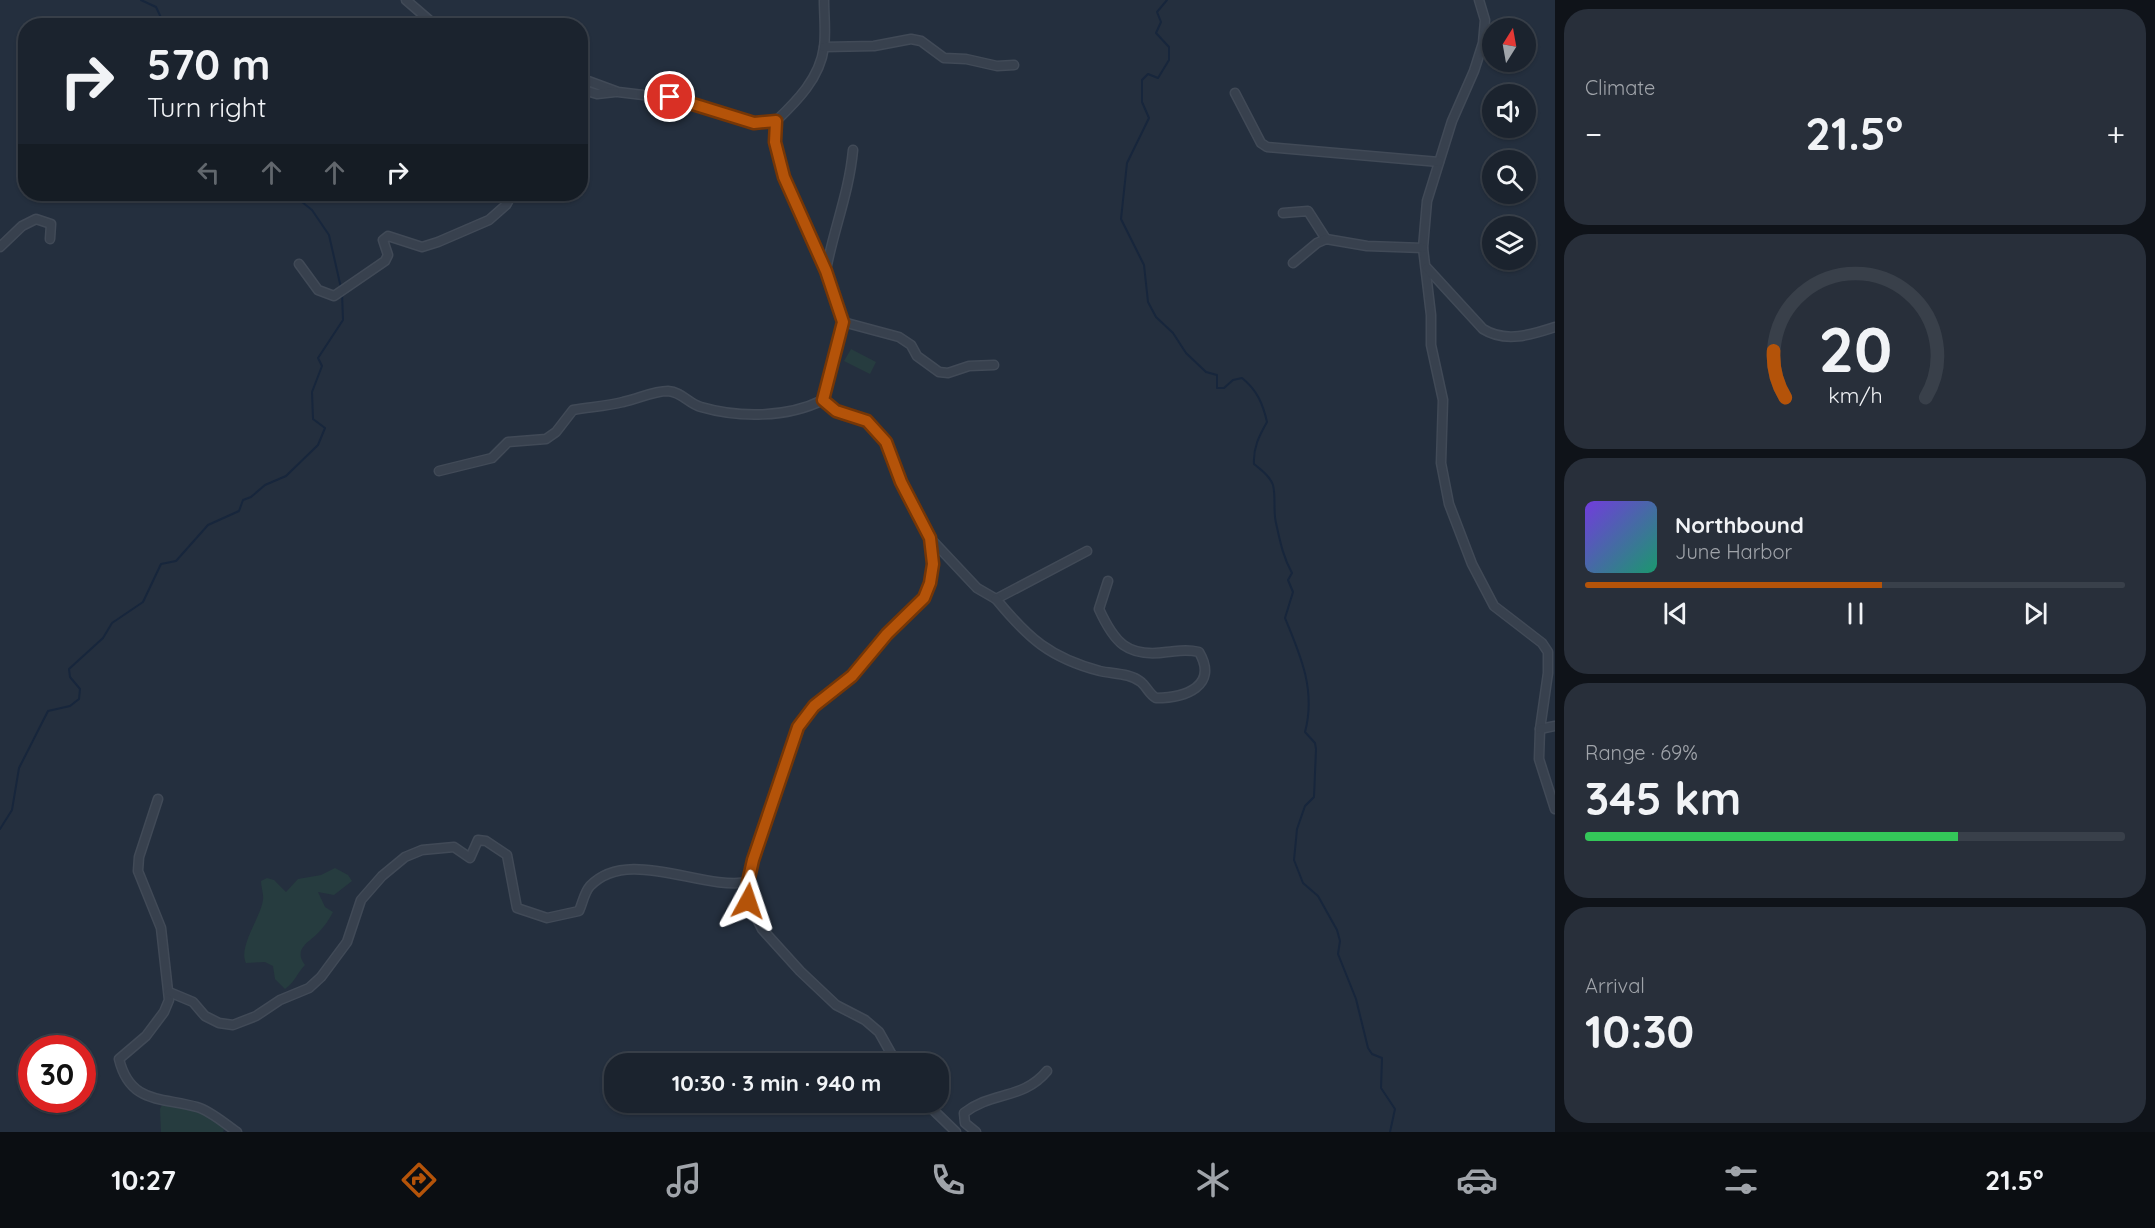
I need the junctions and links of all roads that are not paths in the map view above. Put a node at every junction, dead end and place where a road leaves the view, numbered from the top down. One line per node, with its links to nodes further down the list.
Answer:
1 (406, 0): 4 (street)
2 (824, 0): 5 (street)
3 (1479, 0): 13 (street)
4 (427, 18)
5 (824, 47): 6 (street); 11 (street)
6 (1014, 65)
7 (588, 81): 9 (street)
8 (588, 91): 9 (street)
9 (618, 92): 11 (street)
10 (1235, 93): 13 (street)
11 (776, 121): 23 (street)
12 (854, 150): 23 (street)
13 (1439, 162): 19 (street)
14 (509, 201): 21 (street)
15 (1283, 213): 17 (street)
16 (50, 239): 18 (street)
17 (1326, 239): 19 (street); 20 (street)
18 (0, 247)
19 (1423, 248): 22 (street)
20 (1293, 263)
21 (299, 264)
22 (1426, 268): 25 (street); 34 (street)
23 (826, 271): 24 (street)
24 (843, 322): 26 (street); 27 (street)
25 (1555, 327)
26 (994, 365)
27 (823, 400): 28 (street); 29 (street)
28 (439, 471)
29 (930, 538): 32 (street); 37 (street)
30 (1087, 551): 32 (street)
31 (1108, 581): 32 (street)
32 (996, 598)
33 (1555, 726): 34 (street)
34 (1540, 729): 36 (street)
35 (158, 799): 38 (street)
36 (1555, 809)
37 (748, 882): 38 (street); 39 (street)
38 (169, 992): 42 (street)
39 (891, 1053)
40 (1047, 1071): 44 (street)
41 (936, 1113): 43 (street)
42 (237, 1132)
43 (956, 1132)
44 (976, 1132)

